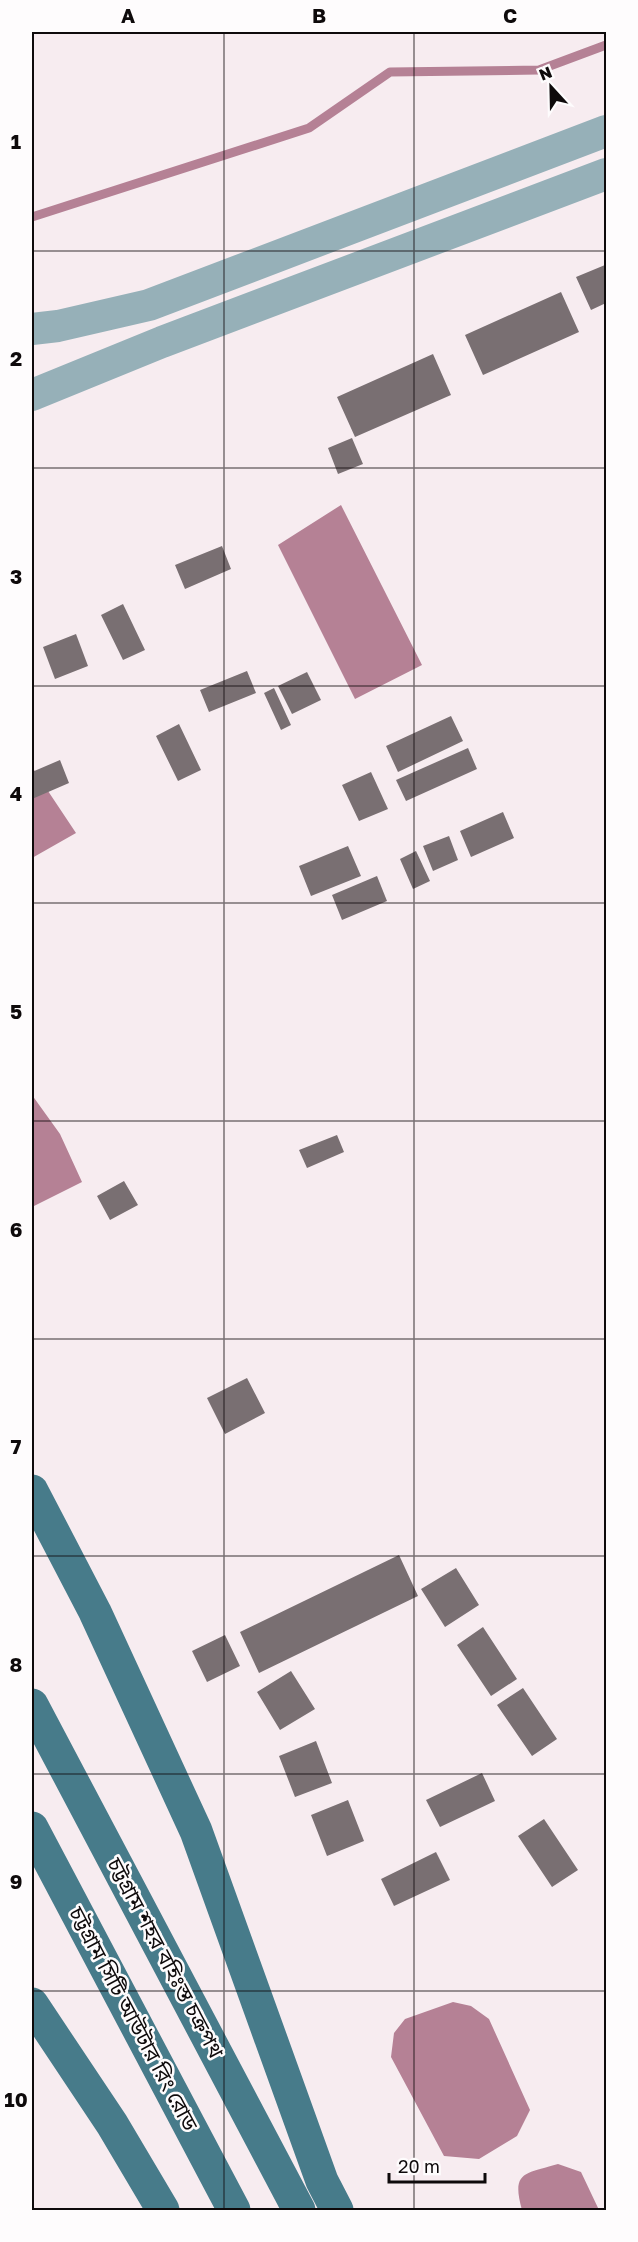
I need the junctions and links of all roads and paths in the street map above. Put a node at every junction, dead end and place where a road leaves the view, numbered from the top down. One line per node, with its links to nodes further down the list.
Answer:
1 (606, 131): 3 (street)
2 (606, 174): 4 (street)
3 (32, 329)
4 (32, 395)
5 (32, 1491): 12 (main road)
6 (32, 1705): 11 (main road, চট্টগ্রাম শহর বহিঃস্ত চক্রপথ)
7 (32, 1828): 10 (main road, চট্টগ্রাম সিটি আউটার রিং রোড)
8 (32, 2004): 9 (main road)
9 (163, 2211)
10 (234, 2211)
11 (299, 2211)
12 (337, 2211)

